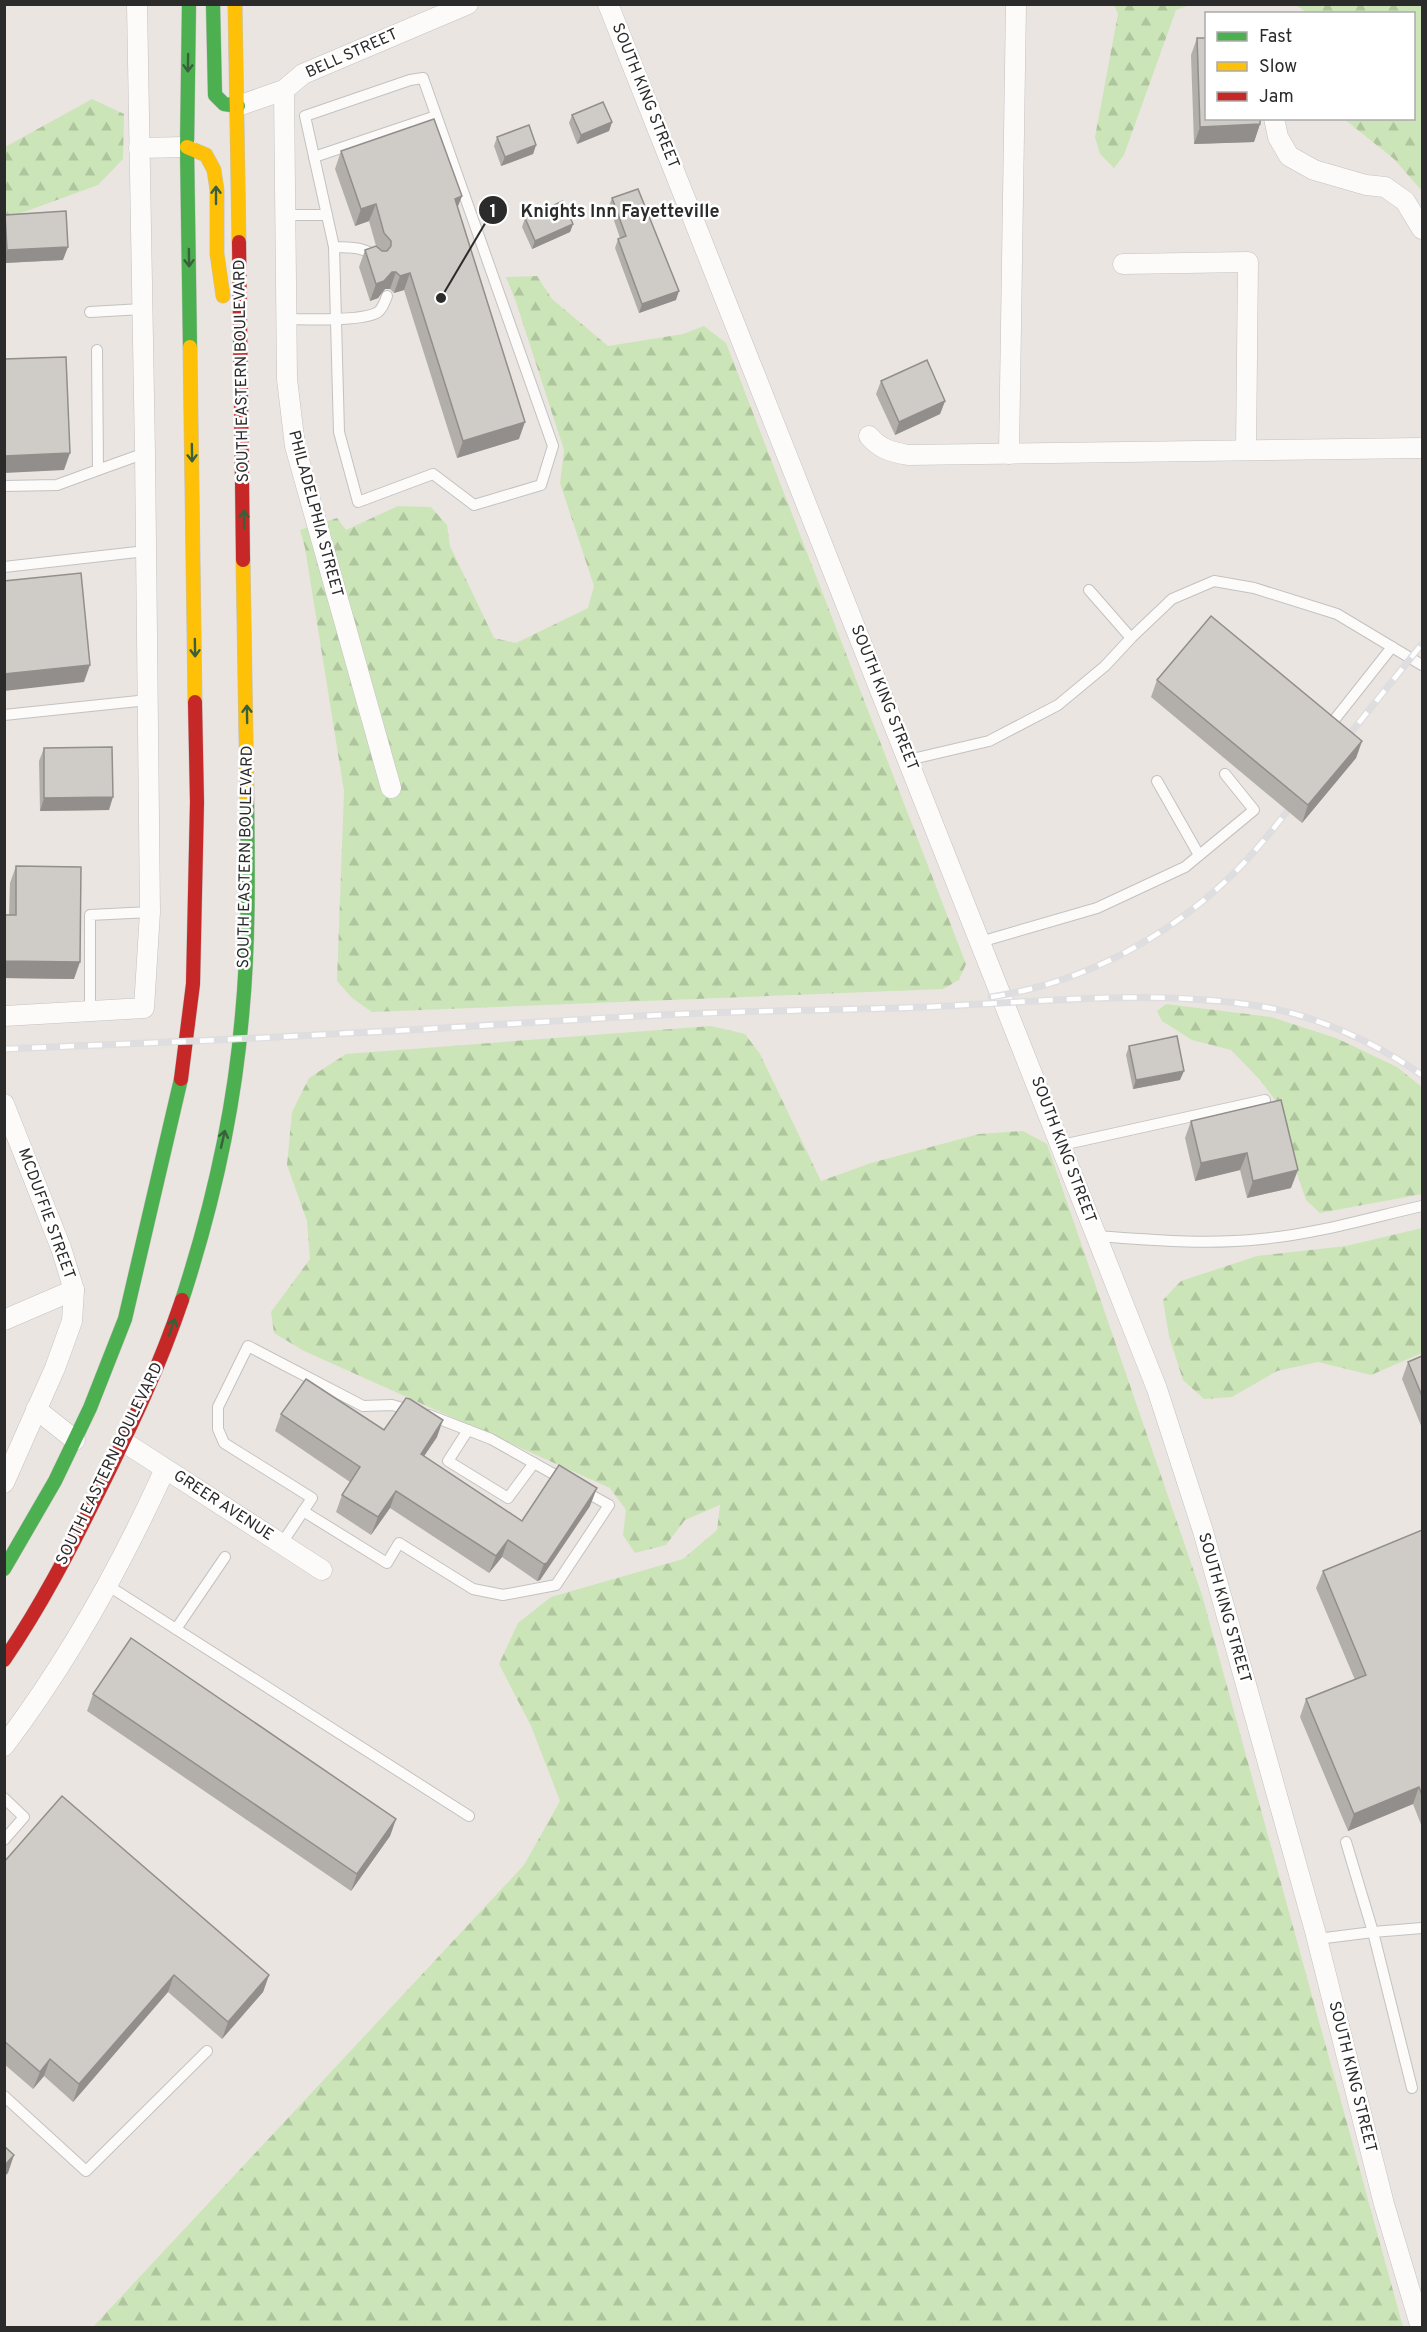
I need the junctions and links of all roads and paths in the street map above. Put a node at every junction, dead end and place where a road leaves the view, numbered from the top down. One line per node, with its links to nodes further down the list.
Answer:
1 (136, 4): 15 (street)
2 (189, 4): 14 (highway, one-way to 14)
3 (213, 4): 9 (highway)
4 (235, 4): 9 (highway, SOUTH EASTERN BOULEVARD)
5 (468, 4): 8 (street, BELL STREET)
6 (608, 4): 46 (street, SOUTH KING STREET)
7 (1016, 4): 34 (street)
8 (285, 90): 9 (street, BELL STREET); 12 (street, PHILADELPHIA STREET)
9 (238, 106): 30 (highway, SOUTH EASTERN BOULEVARD)
10 (305, 116): 11 (lane); 12 (lane); 16 (lane)
11 (436, 116): 16 (lane); 27 (lane)
12 (285, 118): 17 (street, PHILADELPHIA STREET)
13 (1274, 120): 19 (street)
14 (187, 147): 15 (street); 30 (highway, one-way to 14); 58 (highway, one-way to 58)
15 (139, 148): 24 (street)
16 (314, 157): 18 (lane)
17 (286, 215): 18 (lane); 26 (street, PHILADELPHIA STREET)
18 (327, 215): 20 (lane)
19 (1422, 229)
20 (334, 247): 21 (lane); 27 (lane)
21 (378, 261)
22 (1123, 264): 32 (street)
23 (387, 296): 27 (lane)
24 (142, 309): 25 (lane); 33 (street)
25 (90, 312)
26 (286, 319): 27 (lane); 49 (street, PHILADELPHIA STREET)
27 (336, 319)
28 (97, 350): 35 (lane)
29 (868, 436): 34 (street)
30 (243, 441): 66 (highway, SOUTH EASTERN BOULEVARD, one-way to 30)
31 (1422, 448): 32 (street)
32 (1246, 450): 34 (street)
33 (145, 453): 35 (lane); 37 (street)
34 (1009, 454)
35 (98, 470): 36 (lane)
36 (4, 486)
37 (146, 551): 38 (lane); 43 (street)
38 (4, 567)
39 (1089, 590): 40 (lane)
40 (1131, 638): 41 (lane); 46 (lane)
41 (1392, 647): 42 (lane); 45 (lane)
42 (1422, 665)
43 (148, 700): 44 (lane); 51 (street)
44 (4, 715)
45 (1335, 719)
46 (908, 760): 52 (street, SOUTH KING STREET)
47 (1225, 774): 50 (lane)
48 (1157, 781): 50 (lane)
49 (391, 788)
50 (1199, 855): 52 (lane)
51 (150, 912): 53 (street); 53 (lane)
52 (981, 942): 57 (street, SOUTH KING STREET)
53 (90, 1011): 54 (street)
54 (4, 1016)
55 (1265, 1100): 57 (lane)
56 (4, 1104): 62 (street, MCDUFFIE STREET)
57 (1062, 1144): 60 (street, SOUTH KING STREET)
58 (162, 1172): 61 (highway); 67 (highway)
59 (1422, 1206): 60 (lane)
60 (1097, 1236): 88 (street, SOUTH KING STREET)
61 (148, 1283)
62 (74, 1290): 63 (street); 64 (street)
63 (4, 1320)
64 (36, 1409): 67 (street); 71 (street)
65 (468, 1430): 69 (lane); 69 (lane); 72 (lane)
66 (121, 1433): 70 (street, GREER AVENUE); 80 (highway, SOUTH EASTERN BOULEVARD)
67 (75, 1440): 68 (highway); 76 (highway)
68 (83, 1461)
69 (534, 1463): 72 (lane)
70 (165, 1469): 73 (street, GREER AVENUE); 78 (street)
71 (4, 1483)
72 (303, 1511): 73 (lane)
73 (282, 1543): 77 (street, GREER AVENUE)
74 (51, 1554): 80 (highway)
75 (225, 1557): 79 (lane)
76 (4, 1569)
77 (322, 1570)
78 (107, 1585): 79 (lane); 81 (street)
79 (176, 1629): 83 (lane)
80 (7, 1656)
81 (4, 1746)
82 (4, 1798): 84 (lane)
83 (469, 1816)
84 (4, 1840)
85 (1346, 1842): 87 (lane)
86 (1422, 1928): 87 (lane)
87 (1372, 1932): 88 (lane); 90 (lane)
88 (1317, 1939): 92 (street, SOUTH KING STREET)
89 (207, 2051): 91 (lane)
90 (1412, 2088)
91 (4, 2096)
92 (1421, 2328)

